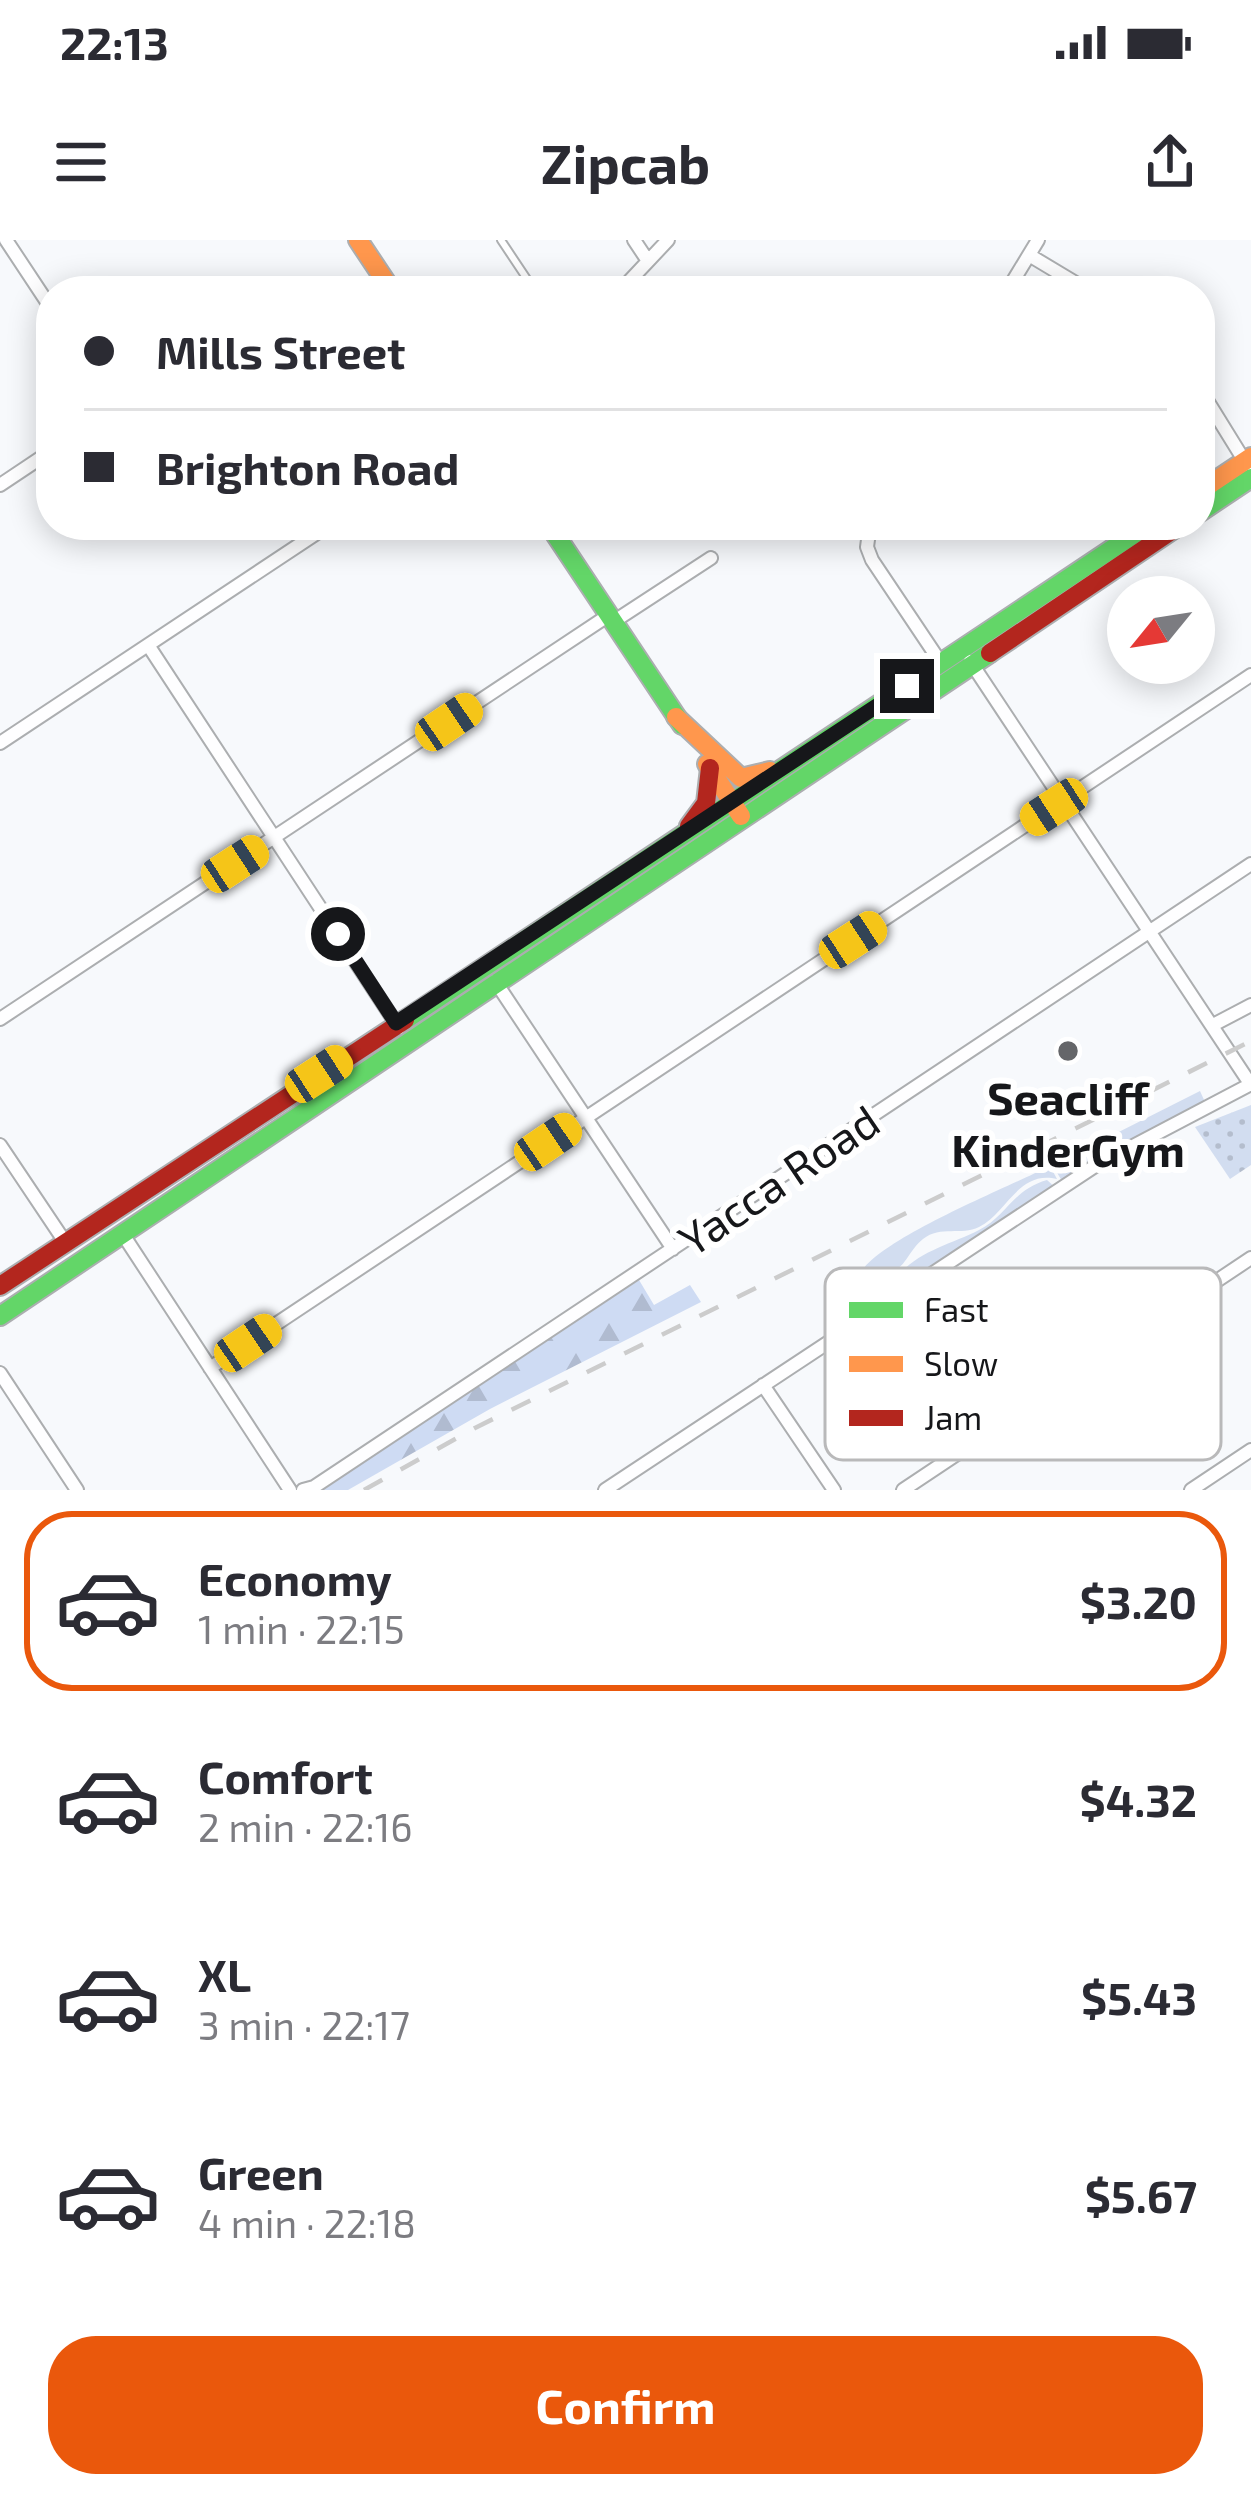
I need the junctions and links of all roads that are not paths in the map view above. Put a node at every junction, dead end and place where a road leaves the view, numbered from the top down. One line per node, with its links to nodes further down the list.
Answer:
1 (6, 240): 13 (street)
2 (358, 240): 8 (main road)
3 (501, 240): 9 (lane)
4 (634, 240): 7 (street)
5 (668, 240): 7 (street)
6 (1032, 245): 11 (street); 12 (street)
7 (648, 261): 10 (street)
8 (382, 276)
9 (525, 276)
10 (634, 276)
11 (1015, 276)
12 (1070, 276)
13 (36, 285)
14 (1215, 413): 16 (street)
15 (36, 461): 18 (street)
16 (1249, 467): 17 (main road); 19 (main road)
17 (1215, 484)
18 (0, 485)
19 (1215, 498)
20 (306, 540): 27 (street)
21 (558, 540): 26 (main road)
22 (868, 540): 29 (street)
23 (1127, 540): 28 (main road)
24 (1156, 540): 28 (main road)
25 (711, 558): 26 (street)
26 (611, 619): 31 (main road); 37 (street)
27 (148, 645): 32 (street); 37 (street)
28 (967, 656): 29 (main road); 35 (street); 36 (main road)
29 (941, 663): 33 (main road)
30 (1251, 675): 35 (street)
31 (676, 717): 33 (main road); 34 (main road)
32 (0, 743)
33 (802, 758): 36 (main road)
34 (710, 768): 36 (main road); 38 (main road)
35 (1063, 800): 40 (street); 48 (street)
36 (739, 812): 38 (main road); 41 (main road)
37 (274, 838): 43 (street); 44 (street)
38 (668, 847): 44 (main road)
39 (1251, 864): 40 (street, Yacca Road)
40 (1150, 932): 45 (street); 52 (street, Yacca Road)
41 (495, 981): 46 (main road); 48 (street)
42 (1251, 1005): 45 (street)
43 (0, 1019)
44 (396, 1023): 46 (street); 51 (main road)
45 (1213, 1025): 47 (street)
46 (409, 1044): 50 (main road)
47 (1251, 1084): 54 (street)
48 (585, 1117): 52 (street); 59 (street)
49 (0, 1145): 51 (street)
50 (122, 1233): 57 (main road); 59 (street)
51 (65, 1242): 56 (main road)
52 (673, 1249): 67 (street, Yacca Road)
53 (1251, 1258): 55 (street)
54 (941, 1268)
55 (1221, 1278)
56 (0, 1286)
57 (0, 1316)
58 (825, 1345): 62 (street)
59 (210, 1368): 66 (street)
60 (755, 1370): 62 (lane)
61 (0, 1373): 65 (street)
62 (764, 1385): 68 (street); 69 (street)
63 (1251, 1450): 71 (street)
64 (948, 1460): 70 (street)
65 (77, 1490)
66 (290, 1490)
67 (303, 1490)
68 (605, 1490)
69 (834, 1490)
70 (903, 1490)
71 (1191, 1490)

